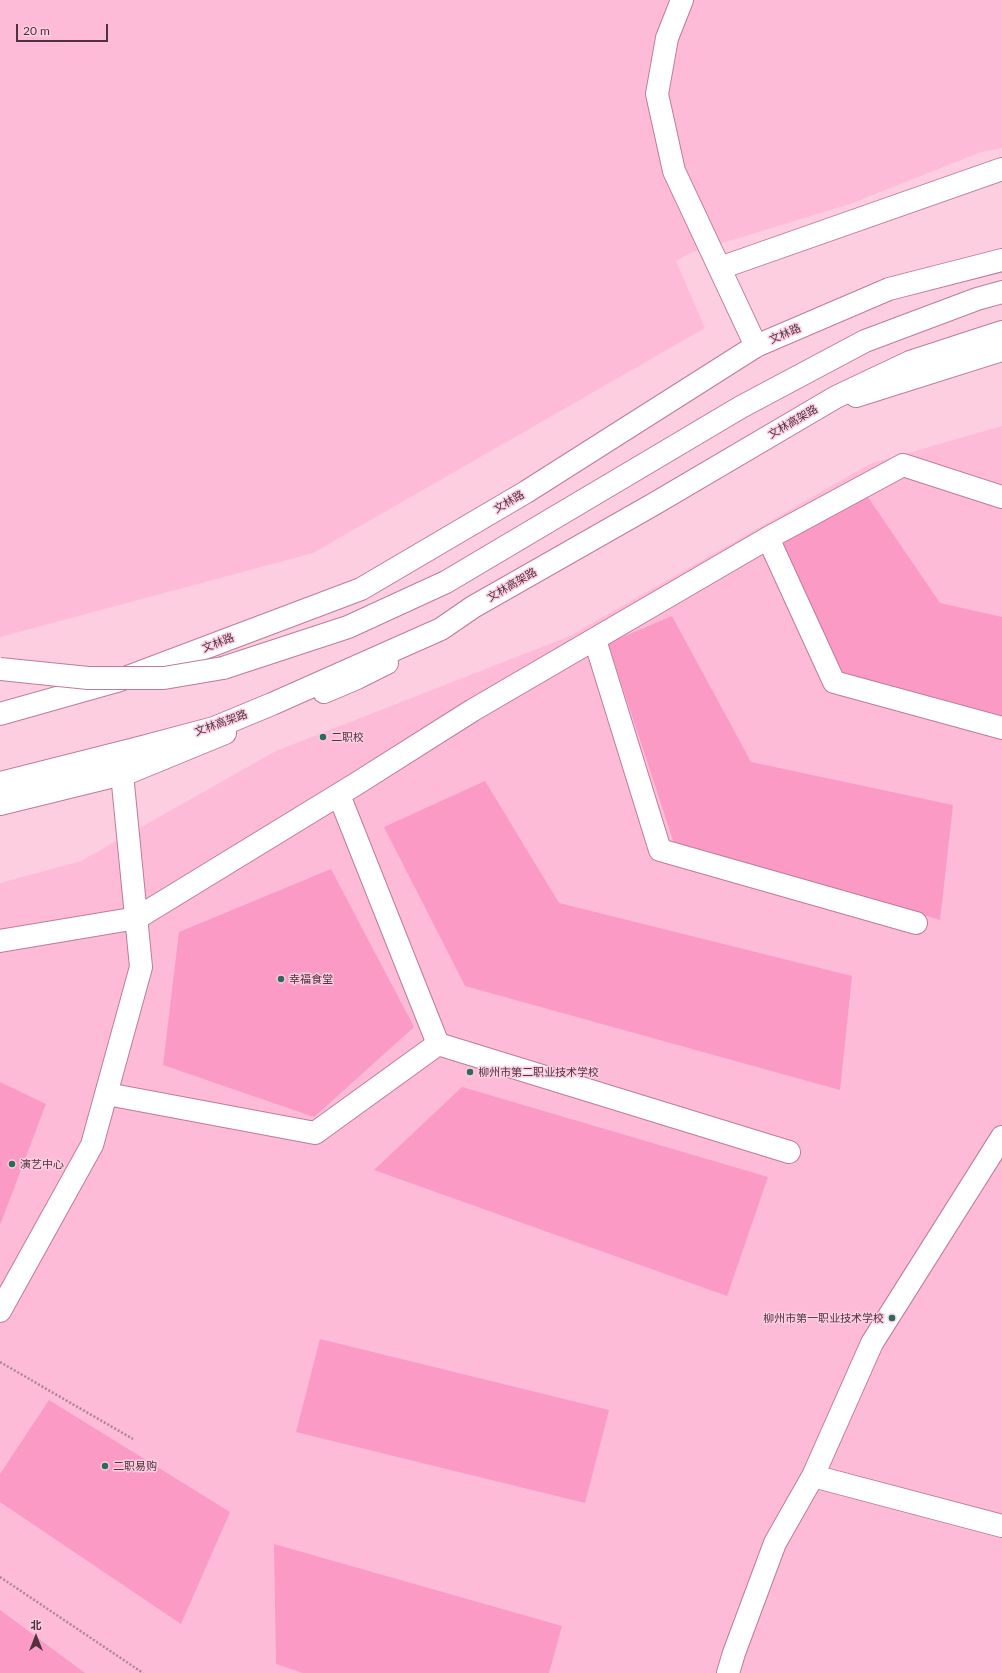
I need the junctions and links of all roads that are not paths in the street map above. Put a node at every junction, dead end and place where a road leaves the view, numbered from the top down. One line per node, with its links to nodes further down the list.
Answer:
1 (682, 0): 4 (main road)
2 (1002, 169): 4 (main road)
3 (1002, 260): 7 (main road, 文林路)
4 (720, 268): 7 (main road)
5 (1002, 292): 12 (main road, bridge)
6 (1002, 332): 16 (main road, 文林高架路)
7 (756, 346): 13 (main road, 文林路)
8 (1002, 350): 15 (main road)
9 (1002, 497): 10 (main road)
10 (768, 538): 11 (main road); 14 (main road)
11 (595, 640): 17 (main road); 20 (main road)
12 (0, 669)
13 (0, 714)
14 (1002, 728)
15 (122, 774): 18 (main road); 19 (main road)
16 (0, 783)
17 (339, 794): 19 (main road); 22 (main road)
18 (0, 804)
19 (136, 918): 21 (main road); 23 (main road)
20 (916, 923)
21 (0, 941)
22 (438, 1044): 23 (main road); 25 (main road)
23 (106, 1094): 26 (main road)
24 (1002, 1137): 27 (main road)
25 (789, 1152)
26 (0, 1310)
27 (813, 1476): 28 (main road); 29 (main road)
28 (1002, 1526)
29 (728, 1673)

